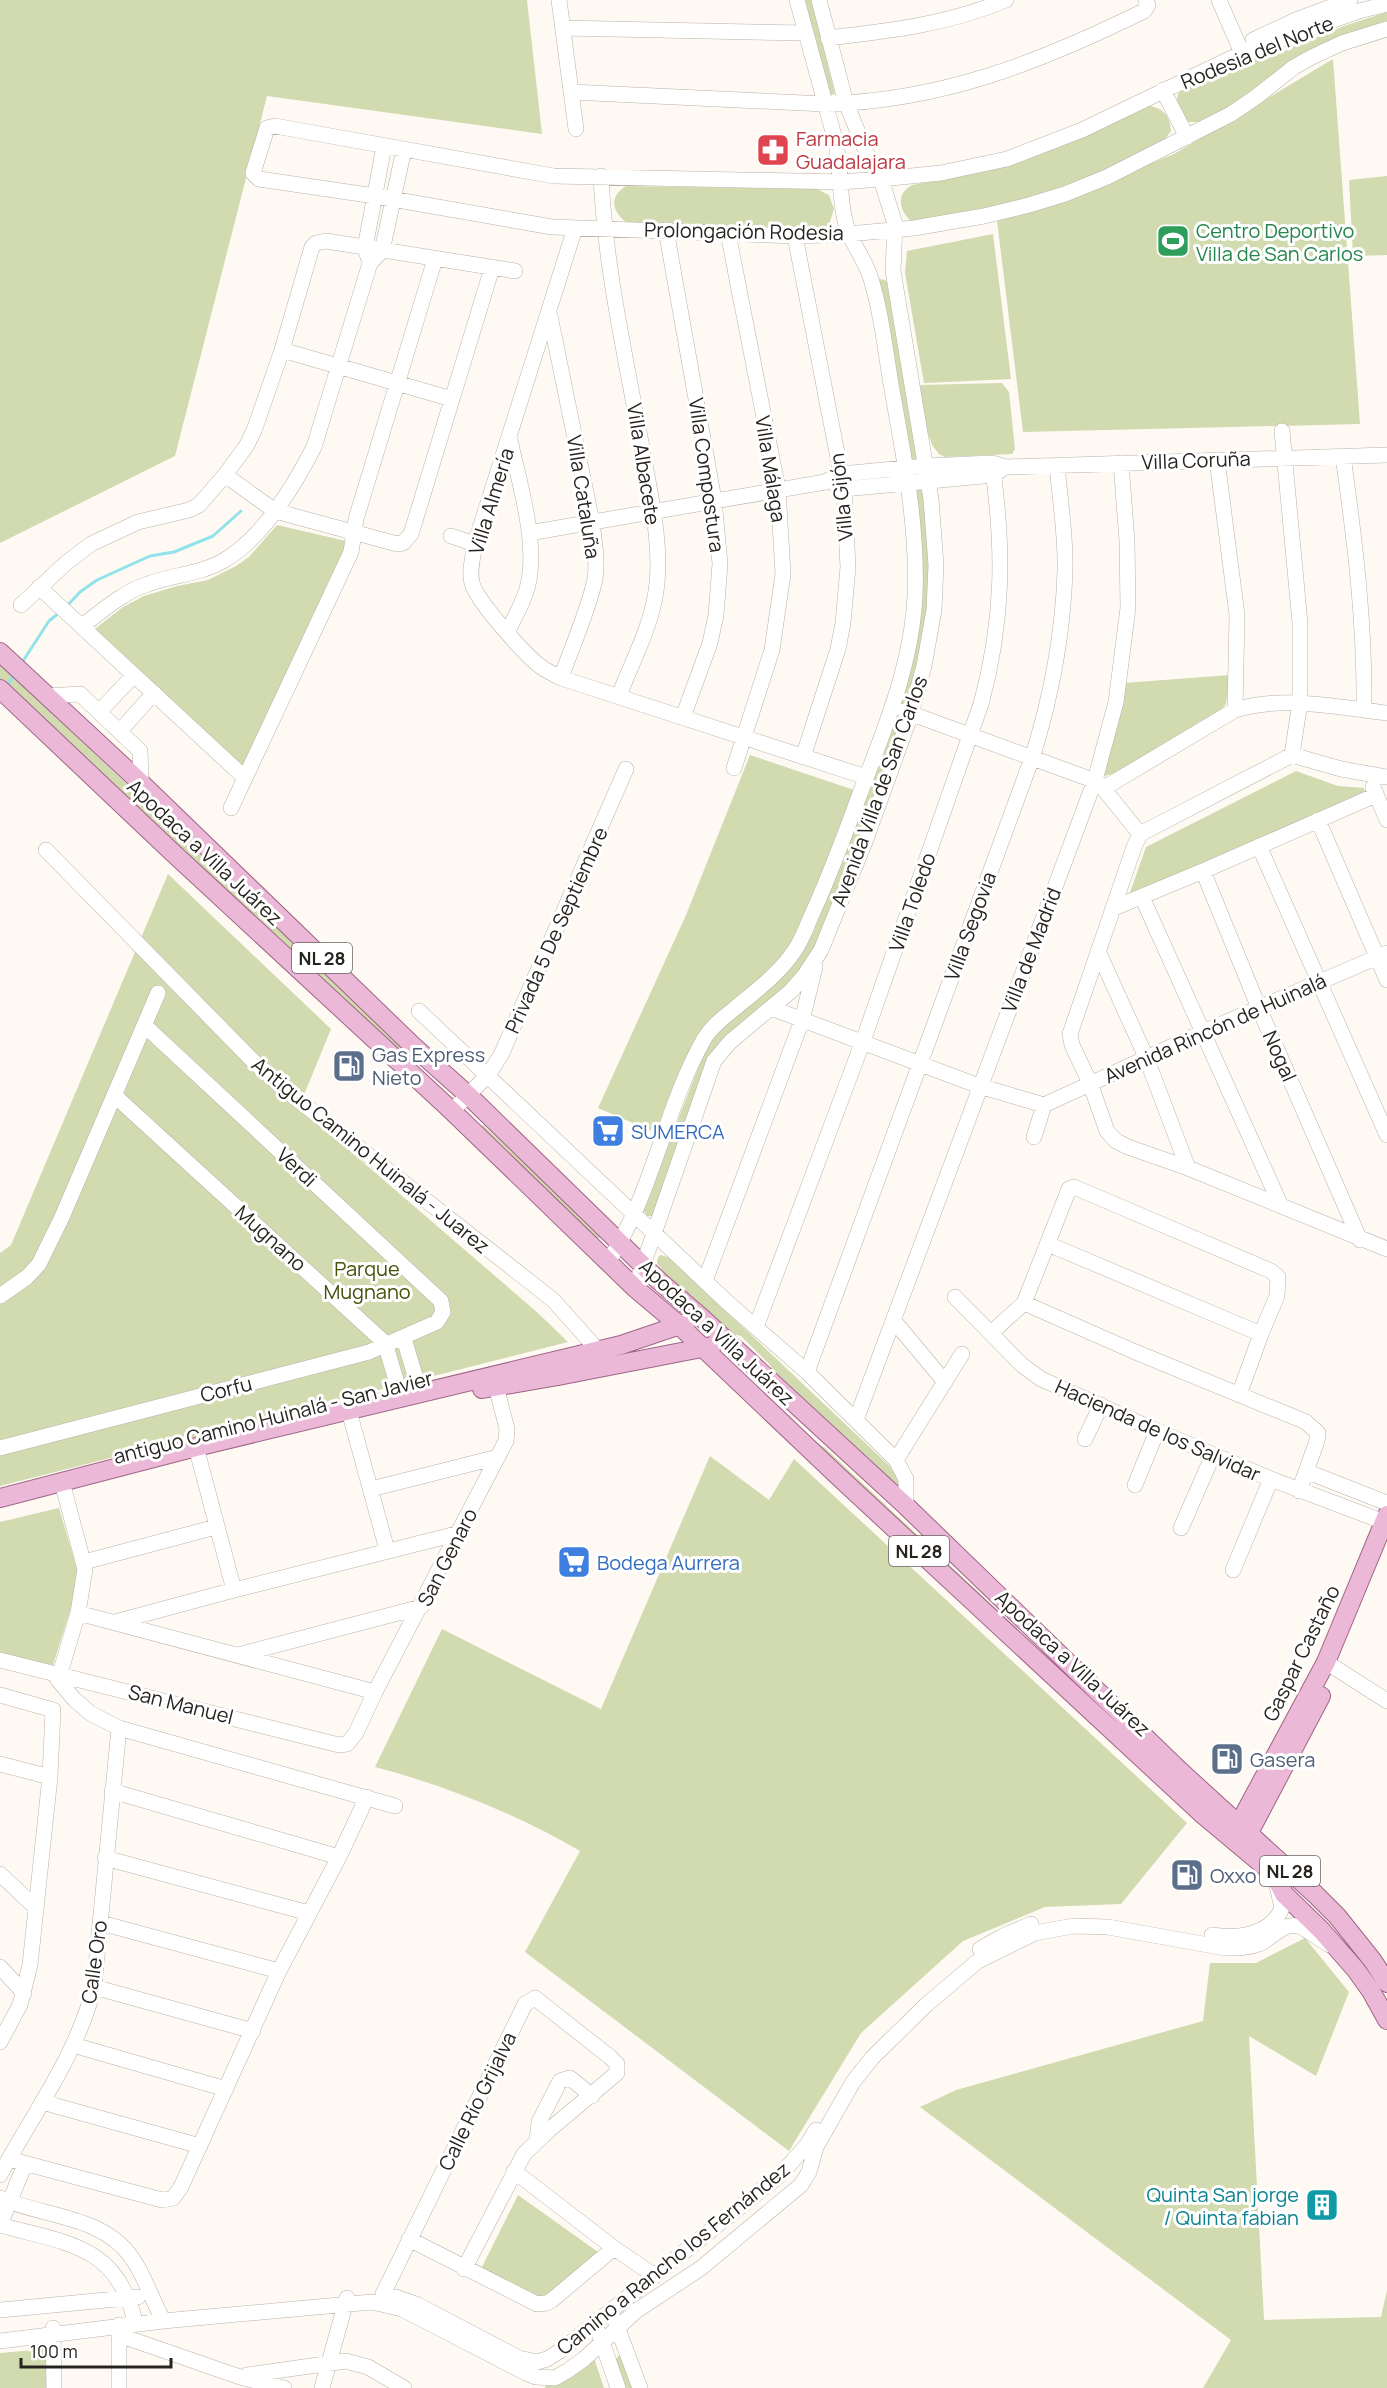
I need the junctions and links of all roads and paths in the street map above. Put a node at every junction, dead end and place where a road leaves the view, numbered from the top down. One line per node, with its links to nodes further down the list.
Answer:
1 (559, 0): 9 (street)
2 (797, 0): 11 (street, Avenida Villa de San Carlos)
3 (819, 0): 12 (street, Avenida Villa de San Carlos)
4 (1006, 0): 12 (street)
5 (1219, 0): 13 (street)
6 (1350, 0): 13 (street)
7 (1147, 3): 16 (street)
8 (1387, 4): 13 (street, Rodesia del Norte)
9 (563, 28): 11 (street); 15 (street)
10 (1387, 29): 19 (street, Rodesia del Norte)
11 (804, 33): 17 (street, Avenida Villa de San Carlos)
12 (828, 38): 16 (street, Avenida Villa de San Carlos)
13 (1240, 50): 14 (street, Rodesia del Norte)
14 (1163, 90): 19 (street); 23 (street)
15 (571, 93): 17 (street); 18 (street)
16 (846, 103): 17 (street); 23 (street, Avenida Villa de San Carlos)
17 (825, 104): 24 (street, Avenida Villa de San Carlos)
18 (576, 129)
19 (1187, 137): 30 (street, Prolongación Rodesia)
20 (384, 146): 21 (street); 25 (street); 25 (street, Prolongación Rodesia)
21 (404, 149): 22 (street); 26 (street)
22 (601, 177): 24 (street); 28 (street, Villa Albacete)
23 (881, 179): 24 (street); 30 (street, Avenida Villa de San Carlos)
24 (841, 182): 32 (street, Avenida Villa de San Carlos)
25 (375, 196): 26 (street, Prolongación Rodesia); 35 (street)
26 (394, 200): 27 (street, Prolongación Rodesia); 34 (street)
27 (575, 228): 28 (street, Prolongación Rodesia); 41 (street, Villa Almería)
28 (603, 228): 29 (street, Prolongación Rodesia); 61 (street, Villa Albacete)
29 (666, 230): 31 (street, Prolongación Rodesia); 60 (street, Villa Compostura)
30 (895, 230): 32 (street, Prolongación Rodesia); 39 (street, Avenida Villa de San Carlos)
31 (728, 233): 33 (street, Prolongación Rodesia); 59 (street, Villa Málaga)
32 (848, 234): 33 (street, Prolongación Rodesia); 40 (street, Avenida Villa de San Carlos)
33 (795, 236): 58 (street, Villa Gijón)
34 (382, 251): 35 (street); 36 (street)
35 (368, 255): 42 (street); 43 (street)
36 (435, 259): 37 (street); 44 (street)
37 (492, 268): 38 (street); 45 (street)
38 (515, 271)
39 (893, 271): 40 (street); 55 (street, Avenida Villa de San Carlos)
40 (870, 275): 56 (street, Avenida Villa de San Carlos)
41 (549, 313): 47 (street, Villa Almería); 63 (street, Villa Cataluña)
42 (282, 350): 43 (street); 57 (street)
43 (339, 367): 44 (street); 62 (street)
44 (397, 383): 45 (street); 64 (street)
45 (453, 399): 64 (street)
46 (1282, 431): 50 (street)
47 (510, 437): 65 (street); 67 (street, Villa Almería)
48 (1387, 455): 49 (street, Villa Coruña)
49 (1343, 456): 50 (street, Villa Coruña); 83 (street)
50 (1284, 457): 51 (street, Villa Coruña); 79 (street)
51 (1217, 460): 52 (street, Villa Coruña); 82 (street)
52 (1121, 463): 53 (street, Villa Coruña); 100 (street, Villa de Madrid)
53 (1056, 465): 54 (street, Villa Coruña); 92 (street, Villa Segovia)
54 (997, 468): 55 (street, Villa Coruña); 88 (street, Villa Toledo)
55 (927, 473): 56 (street, Villa Coruña); 85 (street, Avenida Villa de San Carlos)
56 (906, 474): 58 (street, Villa Coruña); 81 (street, Avenida Villa de San Carlos)
57 (225, 475): 62 (street); 68 (street)
58 (842, 481): 59 (street, Villa Coruña); 91 (street, Villa Gijón)
59 (778, 489): 60 (street, Villa Coruña); 89 (street, Villa Málaga)
60 (714, 500): 61 (street, Villa Coruña); 86 (street, Villa Compostura)
61 (653, 510): 63 (street, Villa Coruña); 78 (street, Villa Albacete)
62 (275, 511): 64 (street); 70 (street)
63 (592, 522): 65 (street, Villa Coruña); 74 (street, Villa Cataluña)
64 (353, 532): 98 (street)
65 (529, 533): 71 (street)
66 (451, 536): 67 (street)
67 (475, 544): 71 (street, Villa Almería)
68 (39, 586): 69 (street); 70 (street)
69 (21, 605)
70 (81, 626): 73 (street)
71 (508, 631): 74 (street, Villa Almería)
72 (0, 651): 77 (main road, Apodaca a Villa Juárez / NL 28)
73 (131, 672): 76 (street); 80 (street)
74 (561, 678): 78 (street, Villa Almería)
75 (0, 689): 135 (main road, Apodaca a Villa Juárez / NL 28)
76 (150, 690): 87 (street); 98 (street)
77 (48, 696): 80 (street); 99 (main road, Apodaca a Villa Juárez / NL 28)
78 (619, 696): 86 (street, Villa Almería)
79 (1300, 702): 82 (street); 83 (street); 90 (street)
80 (97, 708): 87 (street)
81 (892, 708): 85 (street); 96 (street, Avenida Villa de San Carlos)
82 (1235, 710): 100 (street)
83 (1364, 710): 84 (street)
84 (1387, 713)
85 (911, 714): 88 (street); 112 (street, Avenida Villa de San Carlos)
86 (683, 717): 89 (street, Villa Almería)
87 (117, 727): 99 (street)
88 (971, 735): 92 (street); 124 (street, Villa Toledo)
89 (745, 738): 91 (street, Villa Almería); 93 (street, Villa Málaga)
90 (1292, 755): 95 (street); 105 (street)
91 (803, 757): 96 (street, Villa Almería)
92 (1032, 758): 100 (street); 126 (street, Villa Segovia)
93 (734, 768)
94 (626, 769): 128 (street, Privada 5 De Septiembre)
95 (1369, 775): 97 (street); 101 (street)
96 (866, 777): 111 (street, Avenida Villa de San Carlos)
97 (1387, 777)
98 (245, 778): 102 (street)
99 (141, 783): 133 (main road, Apodaca a Villa Juárez / NL 28)
100 (1100, 784): 105 (street); 131 (street, Villa de Madrid)
101 (1376, 795): 103 (street); 104 (street)
102 (231, 808)
103 (1387, 819)
104 (1318, 820): 106 (street); 114 (street)
105 (1140, 834): 110 (street)
106 (1259, 846): 108 (street); 116 (street)
107 (46, 850): 164 (street, Antiguo Camino Huinalá - Juarez)
108 (1203, 871): 109 (street); 119 (street, Nogal)
109 (1142, 897): 110 (street); 123 (street)
110 (1114, 908): 113 (street)
111 (800, 940): 112 (street); 127 (street, Avenida Villa de San Carlos)
112 (820, 950): 118 (street, Avenida Villa de San Carlos); 121 (street)
113 (1098, 951): 125 (street); 130 (street)
114 (1382, 955): 115 (street); 116 (street, Avenida Rincón de Huinalá)
115 (1387, 980)
116 (1320, 982): 119 (street, Avenida Rincón de Huinalá); 136 (street)
117 (158, 993): 122 (street)
118 (771, 1008): 121 (street); 129 (street, Avenida Villa de San Carlos)
119 (1259, 1008): 123 (street, Avenida Rincón de Huinalá); 142 (street, Nogal)
120 (419, 1011): 128 (street)
121 (802, 1020): 124 (street); 148 (street)
122 (144, 1025): 132 (street); 153 (street, Verdi)
123 (1203, 1032): 125 (street, Avenida Rincón de Huinalá); 139 (street)
124 (863, 1041): 126 (street); 157 (street, Villa Toledo)
125 (1146, 1057): 130 (street, Avenida Rincón de Huinalá); 138 (street)
126 (920, 1063): 131 (street); 168 (street, Villa Segovia)
127 (690, 1069): 129 (street); 140 (street, Avenida Villa de San Carlos)
128 (488, 1075): 133 (street, Privada 5 De Septiembre); 140 (street)
129 (708, 1076): 141 (street, Avenida Villa de San Carlos)
130 (1090, 1083): 134 (street, Avenida Rincón de Huinalá); 138 (street)
131 (979, 1086): 134 (street); 155 (street, Villa de Madrid)
132 (114, 1095): 150 (street); 162 (street, Mugnano)
133 (469, 1096): 135 (street, Privada 5 De Septiembre); 143 (main road, Apodaca a Villa Juárez / NL 28)
134 (1044, 1105): 137 (street)
135 (453, 1111): 146 (main road, Apodaca a Villa Juárez / NL 28)
136 (1387, 1135)
137 (1034, 1137)
138 (1188, 1168): 139 (street)
139 (1281, 1206): 142 (street)
140 (635, 1215): 141 (street); 143 (street, Avenida Villa de San Carlos)
141 (655, 1234): 147 (street, Avenida Villa de San Carlos); 148 (street)
142 (1360, 1240): 145 (street)
143 (620, 1243): 146 (street, Avenida Villa de San Carlos); 147 (main road, Apodaca a Villa Juárez / NL 28)
144 (1048, 1244): 152 (street); 159 (street); 159 (street)
145 (1387, 1250)
146 (608, 1262): 149 (main road, Apodaca a Villa Juárez / NL 28)
147 (643, 1266): 149 (street, Avenida Villa de San Carlos); 154 (main road, Apodaca a Villa Juárez / NL 28)
148 (705, 1281): 157 (street)
149 (635, 1288): 156 (main road, Apodaca a Villa Juárez / NL 28)
150 (0, 1296)
151 (955, 1297): 158 (street, Hacienda de los Salvidar)
152 (1024, 1303): 158 (street); 173 (street)
153 (443, 1312): 160 (street, Corfu)
154 (702, 1318): 156 (main road); 161 (main road, Apodaca a Villa Juárez / NL 28)
155 (894, 1321): 171 (street); 177 (street, Villa de Madrid)
156 (679, 1325): 163 (main road, Apodaca a Villa Juárez / NL 28); 164 (main road)
157 (756, 1327): 168 (street)
158 (991, 1333): 175 (street, Hacienda de los Salvidar)
159 (1261, 1334): 173 (street)
160 (404, 1339): 162 (street, Corfu); 172 (street)
161 (727, 1342): 163 (main road, antiguo Camino Huinalá - San Javier); 193 (main road, Apodaca a Villa Juárez / NL 28)
162 (386, 1345): 174 (street); 180 (street, Corfu)
163 (703, 1348): 167 (main road, antiguo Camino Huinalá - San Javier); 205 (main road, Apodaca a Villa Juárez / NL 28)
164 (599, 1350): 166 (main road); 167 (street, Antiguo Camino Huinalá - Juarez)
165 (962, 1354): 171 (street)
166 (537, 1363): 169 (main road); 170 (main road)
167 (610, 1367): 169 (main road, antiguo Camino Huinalá - San Javier)
168 (807, 1372): 177 (street)
169 (558, 1376): 170 (main road, antiguo Camino Huinalá - San Javier)
170 (495, 1380): 172 (main road); 176 (main road, antiguo Camino Huinalá - San Javier); 183 (street, San Genaro)
171 (945, 1382): 184 (street)
172 (420, 1392): 174 (main road)
173 (1239, 1395): 185 (street)
174 (401, 1397): 176 (main road)
175 (1101, 1405): 178 (street, Hacienda de los Salvidar); 179 (street)
176 (350, 1416): 181 (main road); 189 (street)
177 (856, 1420): 184 (street)
178 (1157, 1431): 182 (street, Hacienda de los Salvidar); 187 (street)
179 (1085, 1439)
180 (0, 1448)
181 (197, 1452): 188 (main road); 196 (street)
182 (1213, 1455): 186 (street, Hacienda de los Salvidar); 197 (street)
183 (498, 1457): 189 (street); 198 (street, San Genaro)
184 (896, 1460): 193 (street)
185 (1308, 1472): 190 (street); 192 (street)
186 (1271, 1479): 190 (street, Hacienda de los Salvidar); 202 (street)
187 (1135, 1485)
188 (64, 1487): 191 (main road); 194 (main road); 201 (street)
189 (371, 1489): 200 (street)
190 (1299, 1491): 195 (street, Hacienda de los Salvidar)
191 (0, 1498)
192 (1387, 1503)
193 (906, 1506): 203 (main road, Apodaca a Villa Juárez / NL 28)
194 (0, 1509)
195 (1386, 1520): 211 (main road, Gaspar Castaño)
196 (216, 1527): 201 (street); 204 (street)
197 (1181, 1528)
198 (460, 1533): 200 (street); 206 (street, San Genaro)
199 (1387, 1543): 211 (main road, Gaspar Castaño)
200 (387, 1550): 204 (street)
201 (84, 1562): 207 (street)
202 (1233, 1570)
203 (991, 1588): 205 (main road); 223 (main road, Apodaca a Villa Juárez / NL 28)
204 (234, 1590): 208 (street)
205 (977, 1604): 223 (main road, Apodaca a Villa Juárez / NL 28)
206 (421, 1607): 209 (street); 213 (street, San Genaro)
207 (78, 1613): 208 (street); 212 (street)
208 (115, 1622): 209 (street)
209 (236, 1655): 213 (street)
210 (0, 1660): 212 (street, San Manuel)
211 (1331, 1665): 215 (street); 223 (main road, Gaspar Castaño)
212 (58, 1673): 216 (street); 217 (street, San Manuel)
213 (375, 1692): 217 (street, San Genaro)
214 (0, 1695): 219 (street)
215 (1387, 1701)
216 (119, 1728): 220 (street, Calle Oro); 221 (street)
217 (356, 1733)
218 (0, 1764): 219 (street)
219 (50, 1777): 228 (street)
220 (112, 1791): 224 (street); 225 (street, Calle Oro)
221 (367, 1797): 222 (street); 224 (street)
222 (394, 1806)
223 (1240, 1836): 226 (main road, Apodaca a Villa Juárez / NL 28); 234 (main road, Apodaca a Villa Juárez / NL 28)
224 (339, 1857): 229 (street)
225 (105, 1858): 229 (street); 232 (street, Calle Oro)
226 (1272, 1872): 230 (main road, Apodaca a Villa Juárez / NL 28); 231 (street)
227 (0, 1874): 228 (street)
228 (35, 1907): 239 (street)
229 (309, 1913): 236 (street)
230 (1308, 1916): 231 (street, Camino a Rancho los Fernández); 233 (main road, Apodaca a Villa Juárez / NL 28); 234 (street)
231 (1275, 1921): 258 (street, Camino a Rancho los Fernández)
232 (101, 1923): 236 (street); 238 (street, Calle Oro)
233 (1340, 1952): 240 (main road, Apodaca a Villa Juárez / NL 28); 268 (street)
234 (1376, 1965): 237 (main road, Apodaca a Villa Juárez / NL 28)
235 (0, 1967): 239 (street)
236 (279, 1971): 241 (street)
237 (1387, 1983)
238 (94, 1987): 241 (street); 243 (street, Calle Oro)
239 (24, 1993): 242 (street)
240 (1387, 2020)
241 (253, 2031): 244 (street)
242 (0, 2042)
243 (73, 2045): 244 (street); 246 (street, Calle Oro)
244 (226, 2089): 248 (street)
245 (592, 2096): 247 (street); 247 (street); 255 (street, Calle Río Grijalva)
246 (42, 2102): 248 (street); 249 (street, Calle Oro)
247 (537, 2141): 251 (street)
248 (200, 2146): 250 (street)
249 (9, 2159): 250 (street); 252 (street, Calle Oro)
250 (25, 2164): 253 (street)
251 (514, 2171): 256 (street); 257 (street)
252 (0, 2175)
253 (4, 2200): 254 (street); 260 (street)
254 (0, 2225): 261 (street)
255 (409, 2239): 257 (street); 259 (street, Calle Río Grijalva)
256 (614, 2248): 257 (street); 258 (street)
257 (464, 2269)
258 (655, 2276): 264 (street, Camino a Rancho los Fernández)
259 (383, 2294): 262 (street, Camino a Rancho los Fernández); 273 (street, Camino a Rancho los Fernández)
260 (150, 2295): 261 (street); 265 (street)
261 (129, 2298): 263 (street); 267 (street)
262 (346, 2301): 265 (street, Camino a Rancho los Fernández); 267 (street); 274 (street); 276 (street)
263 (0, 2310)
264 (611, 2312): 266 (street, Camino a Rancho los Fernández); 268 (street)
265 (161, 2316): 267 (street, Camino a Rancho los Fernández)
266 (596, 2324): 272 (street); 273 (street, Camino a Rancho los Fernández)
267 (123, 2325): 269 (street); 275 (street); 278 (street)
268 (617, 2328): 272 (street); 283 (street)
269 (53, 2332): 270 (street); 271 (street); 277 (street)
270 (0, 2334)
271 (0, 2341)
272 (602, 2341): 276 (street); 282 (street)
273 (547, 2360): 276 (street)
274 (329, 2363): 275 (street); 280 (street); 281 (street)
275 (240, 2377): 279 (street)
276 (546, 2383)
277 (54, 2388)
278 (119, 2388)
279 (284, 2388)
280 (322, 2388)
281 (404, 2388)
282 (618, 2388)
283 (640, 2388)

